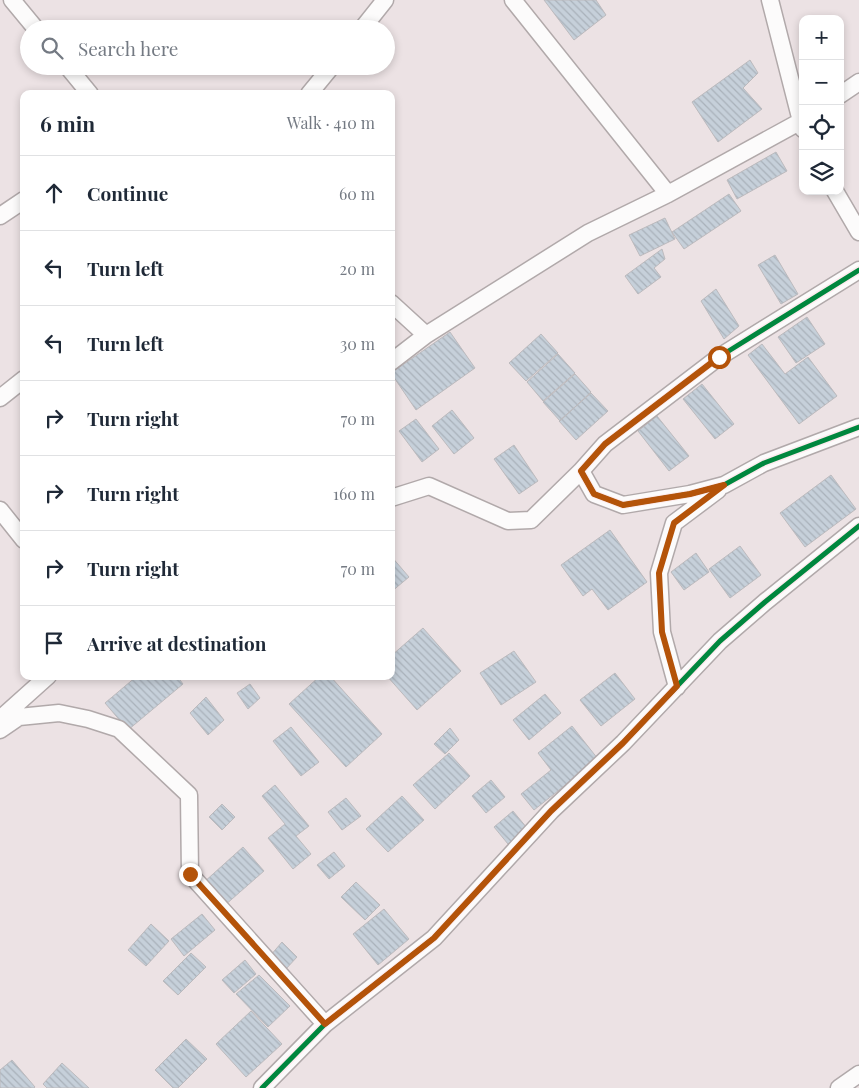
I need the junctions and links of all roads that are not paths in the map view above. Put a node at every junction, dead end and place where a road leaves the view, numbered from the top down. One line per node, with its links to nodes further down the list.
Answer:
1 (12, 0): 5 (street)
2 (385, 0): 6 (street)
3 (513, 0): 15 (street)
4 (770, 0): 13 (street)
5 (29, 20)
6 (369, 20)
7 (74, 75): 10 (street)
8 (325, 75): 11 (street)
9 (859, 82): 12 (street)
10 (87, 90)
11 (313, 90)
12 (844, 92)
13 (799, 112)
14 (799, 126): 15 (street)
15 (668, 194): 22 (street)
16 (837, 195): 19 (street)
17 (20, 203): 18 (street)
18 (0, 216)
19 (859, 232)
20 (859, 270): 27 (street)
21 (395, 307): 22 (street)
22 (426, 335): 23 (street)
23 (395, 359)
24 (20, 382): 25 (street)
25 (0, 398)
26 (859, 428): 28 (street)
27 (581, 471): 28 (street); 29 (street)
28 (724, 485): 34 (street)
29 (395, 497)
30 (0, 510): 32 (street)
31 (859, 526): 34 (street)
32 (20, 535)
33 (44, 680): 35 (street)
34 (677, 686): 37 (street)
35 (0, 719)
36 (0, 730): 37 (street)
37 (325, 1024): 39 (street)
38 (859, 1074): 40 (street)
39 (262, 1088)
40 (839, 1088)

